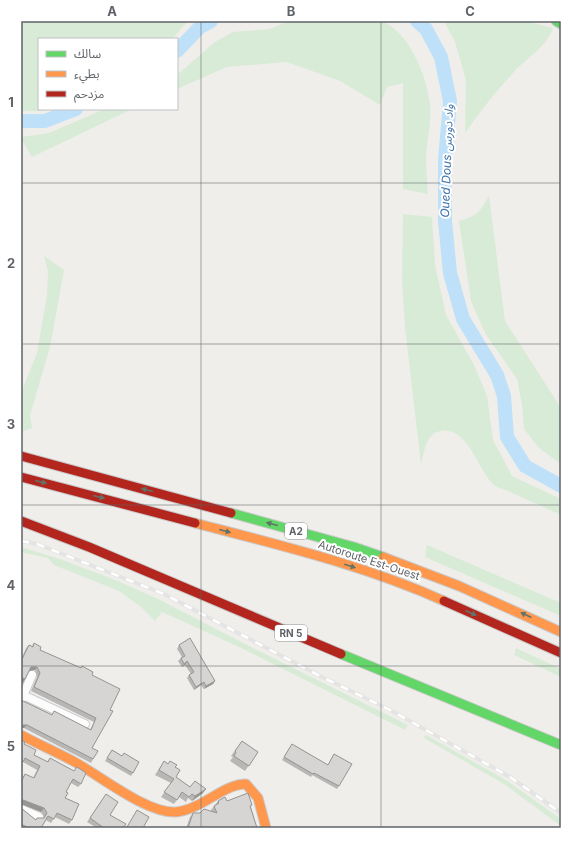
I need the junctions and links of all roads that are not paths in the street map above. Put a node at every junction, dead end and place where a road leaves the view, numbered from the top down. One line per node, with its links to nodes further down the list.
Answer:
1 (556, 21): 2 (main road)
2 (561, 24)
3 (21, 456): 6 (main road, Autoroute Est-Ouest / A2, one-way to 3)
4 (21, 477): 7 (main road, Autoroute Est-Ouest / A2, one-way to 7)
5 (21, 521): 12 (main road, RN 5)
6 (561, 632)
7 (561, 653)
8 (32, 675): 9 (street)
9 (22, 697): 10 (street)
10 (86, 724)
11 (21, 735): 15 (main road)
12 (561, 745)
13 (21, 809): 14 (street)
14 (39, 817)
15 (266, 828)

